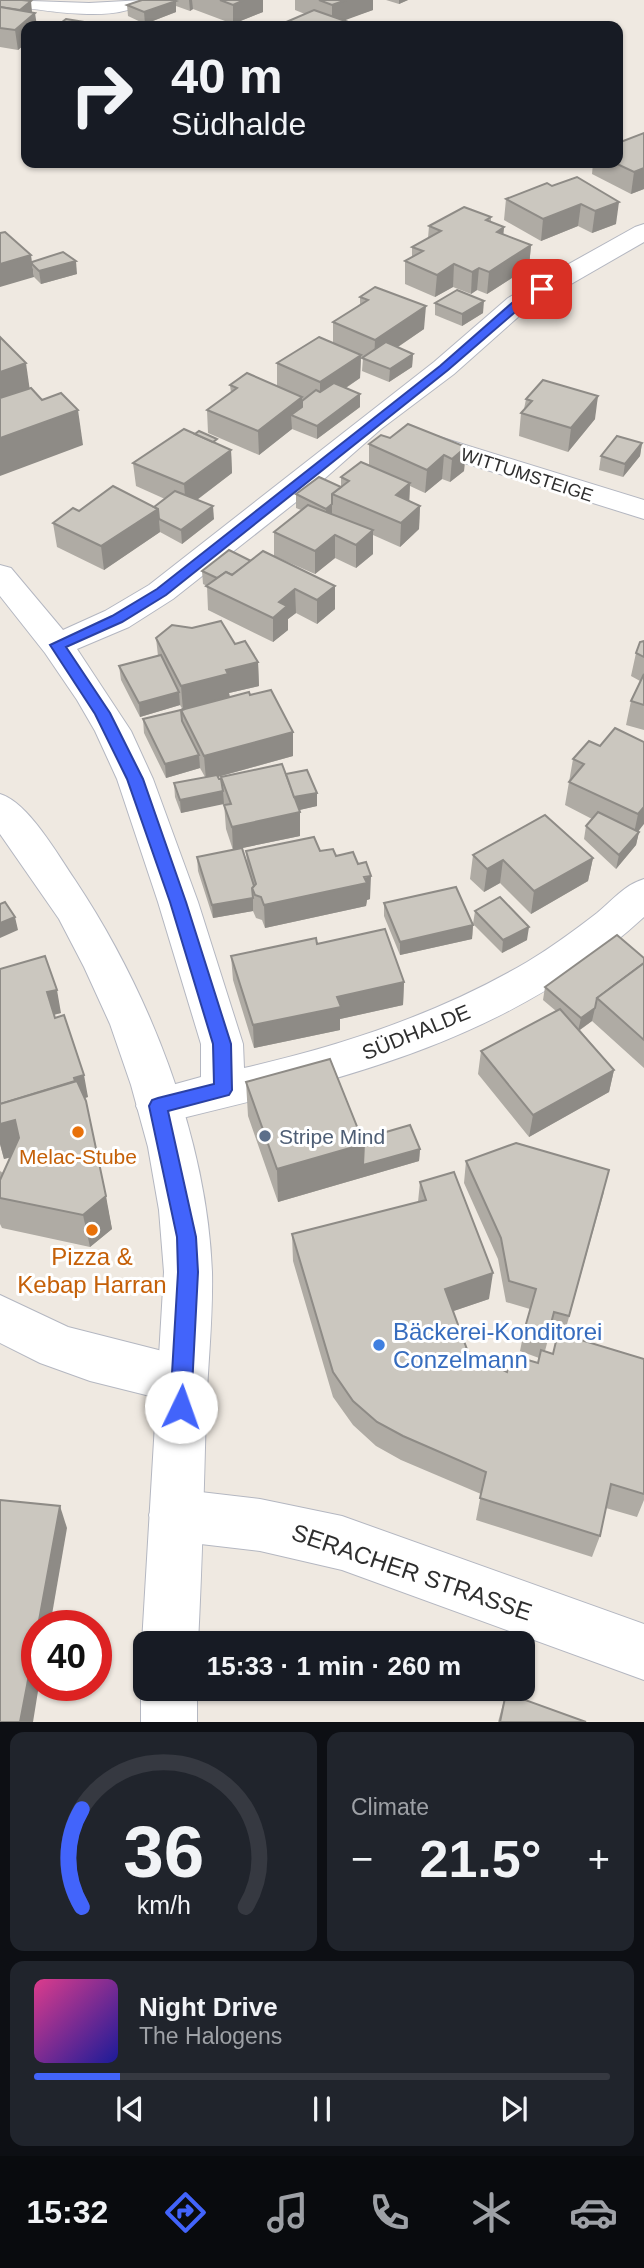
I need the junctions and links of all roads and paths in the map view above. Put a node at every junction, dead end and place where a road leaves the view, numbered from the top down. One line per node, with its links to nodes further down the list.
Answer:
1 (13, 0): 2 (street)
2 (134, 0)
3 (644, 232): 4 (street)
4 (372, 424): 5 (street, WITTUMSTEIGE); 7 (street)
5 (644, 510)
6 (0, 575): 7 (street)
7 (57, 645): 10 (street)
8 (0, 807): 11 (street)
9 (644, 894): 10 (street, SÜDHALDE)
10 (223, 1090): 11 (street, SÜDHALDE)
11 (158, 1106): 13 (street)
12 (0, 1318): 13 (street)
13 (182, 1380): 14 (street)
14 (175, 1515): 15 (street); 16 (street, SERACHER STRASSE)
15 (170, 1631)
16 (644, 1652)
17 (169, 1701): 18 (street)
18 (169, 1722)

